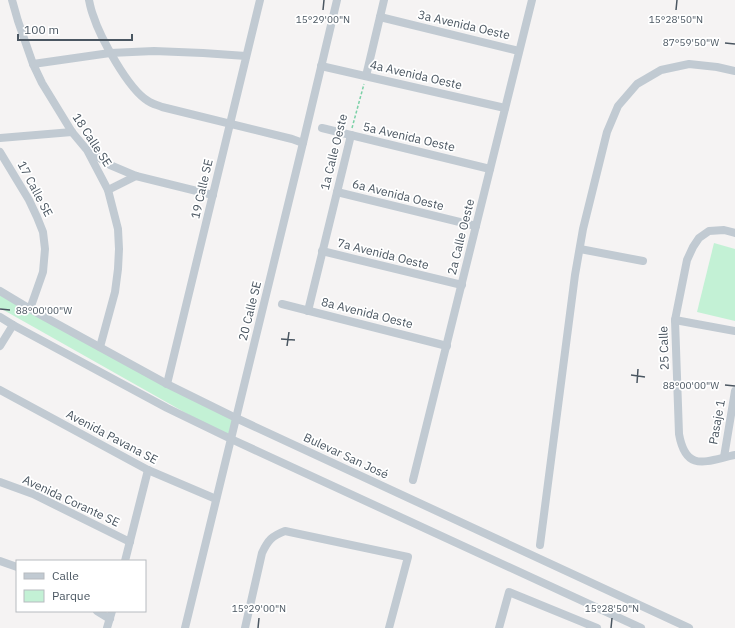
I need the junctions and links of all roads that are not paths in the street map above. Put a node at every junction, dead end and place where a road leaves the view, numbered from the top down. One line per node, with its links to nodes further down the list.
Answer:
1 (12, 0): 11 (street, 18 Calle SE)
2 (89, 0): 9 (street)
3 (260, 0): 10 (street, 19 Calle SE)
4 (337, 0): 12 (street, 20 Calle SE)
5 (384, 0): 7 (street)
6 (532, 0): 8 (street, 2a Calle Oeste)
7 (380, 17): 8 (street, 3a Avenida Oeste); 14 (street)
8 (519, 51): 15 (street, 2a Calle Oeste)
9 (110, 53): 10 (street); 11 (street); 16 (street)
10 (246, 56): 16 (street, 19 Calle SE)
11 (34, 64): 18 (street, 18 Calle SE)
12 (321, 66): 14 (street, 4a Avenida Oeste); 21 (street, 20 Calle SE)
13 (735, 71): 31 (street)
14 (366, 76): 15 (street, 4a Avenida Oeste)
15 (505, 108): 24 (street, 2a Calle Oeste)
16 (230, 123): 21 (street); 28 (street, 19 Calle SE)
17 (322, 128): 19 (street, 5a Avenida Oeste)
18 (72, 132): 20 (street); 22 (street, 18 Calle SE)
19 (351, 135): 24 (street, 5a Avenida Oeste); 27 (street, 1a Calle Oeste)
20 (0, 138)
21 (303, 143): 49 (street, 20 Calle SE)
22 (87, 150): 25 (street); 26 (street, 18 Calle SE)
23 (0, 152): 37 (street, 17 Calle SE)
24 (490, 169): 29 (street, 2a Calle Oeste)
25 (136, 176): 26 (street); 28 (street)
26 (108, 190): 45 (street, 18 Calle SE)
27 (337, 192): 29 (street, 6a Avenida Oeste); 32 (street, 1a Calle Oeste)
28 (213, 195): 46 (street, 19 Calle SE)
29 (476, 226): 34 (street, 2a Calle Oeste)
30 (735, 233): 40 (street, 25 Calle)
31 (580, 249): 33 (street); 58 (street)
32 (322, 251): 34 (street, 7a Avenida Oeste); 38 (street, 1a Calle Oeste)
33 (643, 261)
34 (462, 285): 44 (street, 2a Calle Oeste)
35 (0, 291): 37 (street, Bulevar San José)
36 (282, 304): 38 (street, 8a Avenida Oeste)
37 (30, 309): 45 (street, Bulevar San José)
38 (308, 311): 44 (street, 8a Avenida Oeste)
39 (0, 317): 41 (street)
40 (675, 320): 42 (street); 52 (street, 25 Calle)
41 (13, 325): 43 (street); 50 (street)
42 (735, 331)
43 (0, 346)
44 (447, 346): 54 (street, 2a Calle Oeste)
45 (100, 347): 46 (street, Bulevar San José)
46 (167, 384): 49 (street, Bulevar San José)
47 (0, 390): 53 (street, Avenida Pavana SE)
48 (735, 390): 52 (street, Pasaje 1)
49 (236, 418): 50 (street, 20 Calle SE); 71 (street, Bulevar San José)
50 (231, 439): 56 (street, 20 Calle SE); 70 (street)
51 (735, 455): 52 (street)
52 (724, 458)
53 (148, 470): 56 (street, Avenida Pavana SE); 57 (street)
54 (413, 480)
55 (0, 482): 57 (street, Avenida Corante SE)
56 (216, 500): 65 (street, 20 Calle SE)
57 (130, 542): 59 (street)
58 (540, 545)
59 (125, 560)
60 (0, 561): 61 (street)
61 (16, 567)
62 (100, 612): 63 (street)
63 (111, 615): 64 (street)
64 (107, 628)
65 (185, 628)
66 (245, 628): 67 (street)
67 (389, 628)
68 (499, 628): 69 (street)
69 (597, 628)
70 (641, 628)
71 (689, 628)

